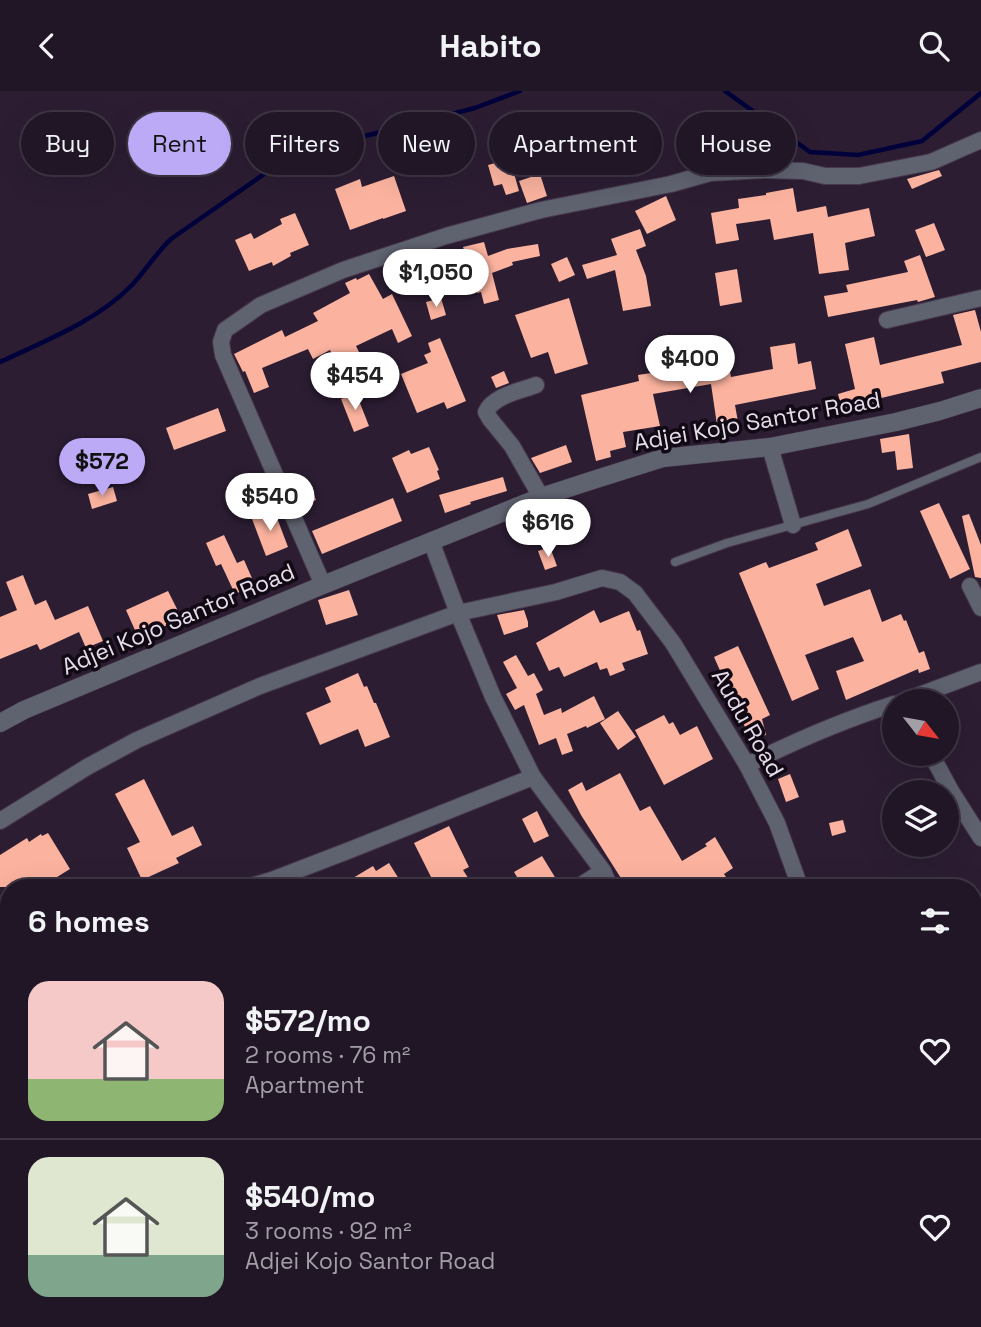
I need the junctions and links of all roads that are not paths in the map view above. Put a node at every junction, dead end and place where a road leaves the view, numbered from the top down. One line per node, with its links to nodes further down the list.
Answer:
1 (981, 140): 12 (street)
2 (980, 300): 3 (street)
3 (887, 320)
4 (536, 385): 8 (street)
5 (981, 398): 6 (street, Adjei Kojo Santor Road)
6 (770, 447): 8 (street, Adjei Kojo Santor Road); 9 (street)
7 (981, 457): 9 (lane)
8 (541, 497): 10 (street, Adjei Kojo Santor Road)
9 (793, 525): 11 (lane)
10 (431, 541): 12 (street, Adjei Kojo Santor Road); 15 (street)
11 (675, 562)
12 (323, 585): 19 (street, Adjei Kojo Santor Road)
13 (970, 586): 14 (street)
14 (981, 608)
15 (458, 613): 20 (street, Audu Road); 22 (street); 23 (street)
16 (981, 672): 17 (street)
17 (936, 689)
18 (882, 708): 20 (street)
19 (0, 723)
20 (747, 765): 29 (street, Audu Road)
21 (938, 767): 24 (street)
22 (533, 777): 25 (street); 26 (street)
23 (0, 821)
24 (981, 838)
25 (603, 871): 27 (street); 28 (street)
26 (275, 879)
27 (590, 879)
28 (606, 879)
29 (795, 879)

